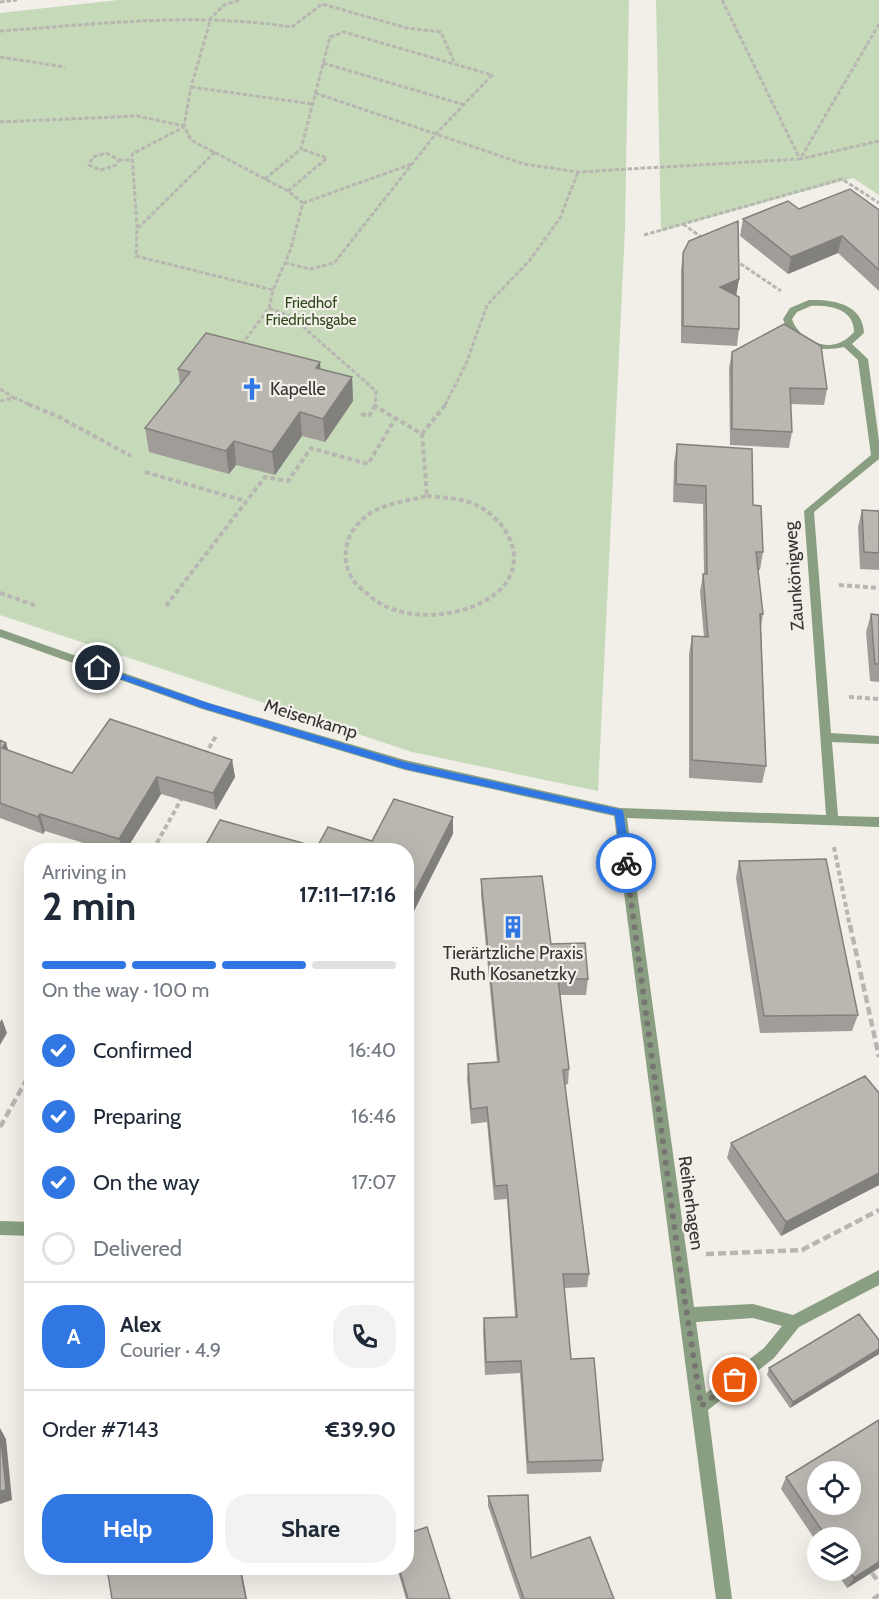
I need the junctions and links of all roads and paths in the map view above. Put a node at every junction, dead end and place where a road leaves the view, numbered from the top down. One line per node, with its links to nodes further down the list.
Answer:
1 (17, 0): 4 (path)
2 (239, 0): 5 (path)
3 (722, 0): 22 (path)
4 (0, 2)
5 (211, 18): 7 (path); 10 (path); 12 (path)
6 (879, 24): 22 (path)
7 (0, 31)
8 (0, 57): 11 (path)
9 (323, 63): 10 (path); 13 (path); 15 (path)
10 (455, 64): 15 (path)
11 (65, 67)
12 (191, 87): 14 (path); 17 (path)
13 (315, 93): 14 (path); 18 (path)
14 (312, 104): 20 (path)
15 (465, 105): 18 (path)
16 (0, 122): 17 (path)
17 (184, 126): 21 (path); 24 (path)
18 (435, 135): 25 (path); 26 (path)
19 (879, 141): 22 (path)
20 (301, 149): 27 (path); 28 (path)
21 (215, 152): 27 (path); 32 (path)
22 (800, 159): 26 (path)
23 (119, 160): 23 (path); 24 (path)
24 (132, 160): 32 (path)
25 (415, 163): 29 (path); 36 (path)
26 (578, 172): 48 (path)
27 (265, 179): 28 (path)
28 (288, 191): 29 (path)
29 (303, 203): 36 (path)
30 (879, 203): 31 (path)
31 (682, 224): 33 (path); 34 (path)
32 (137, 229): 37 (path)
33 (644, 236)
34 (712, 244)
35 (732, 258): 38 (path)
36 (285, 263): 37 (path)
37 (273, 290): 39 (path)
38 (801, 305): 40 (street); 40 (street)
39 (269, 308): 41 (path); 45 (path)
40 (846, 344): 53 (street, Zaunkönigweg)
41 (236, 353)
42 (0, 389): 43 (path)
43 (15, 398): 44 (path); 49 (path)
44 (0, 401)
45 (375, 406): 46 (path); 47 (path)
46 (361, 414)
47 (394, 419): 48 (path); 52 (path)
48 (422, 434): 51 (path)
49 (131, 456)
50 (145, 472): 52 (path)
51 (427, 496): 51 (path)
52 (245, 501): 57 (path)
53 (815, 584): 54 (path); 60 (street, Zaunkönigweg)
54 (879, 588)
55 (0, 593): 56 (path)
56 (37, 606)
57 (166, 606)
58 (0, 633): 59 (street, Meisenkamp)
59 (229, 713): 62 (path); 64 (street, Meisenkamp)
60 (825, 737): 61 (street); 65 (street, Zaunkönigweg)
61 (879, 740)
62 (201, 762)
63 (185, 791): 67 (path)
64 (620, 813): 65 (street); 74 (street, Reiherhagen)
65 (832, 820): 66 (street); 68 (path)
66 (879, 822)
67 (157, 843)
68 (879, 1057)
69 (24, 1084): 70 (path)
70 (0, 1127)
71 (879, 1210): 74 (path)
72 (0, 1228): 73 (street)
73 (24, 1229)
74 (678, 1255): 76 (street, Reiherhagen)
75 (879, 1277): 77 (street)
76 (687, 1315): 77 (street); 78 (street, Reiherhagen)
77 (794, 1322): 78 (street)
78 (701, 1406): 82 (street, Reiherhagen)
79 (872, 1573): 80 (path)
80 (879, 1583)
81 (879, 1595): 83 (path)
82 (724, 1599)
83 (873, 1599)

